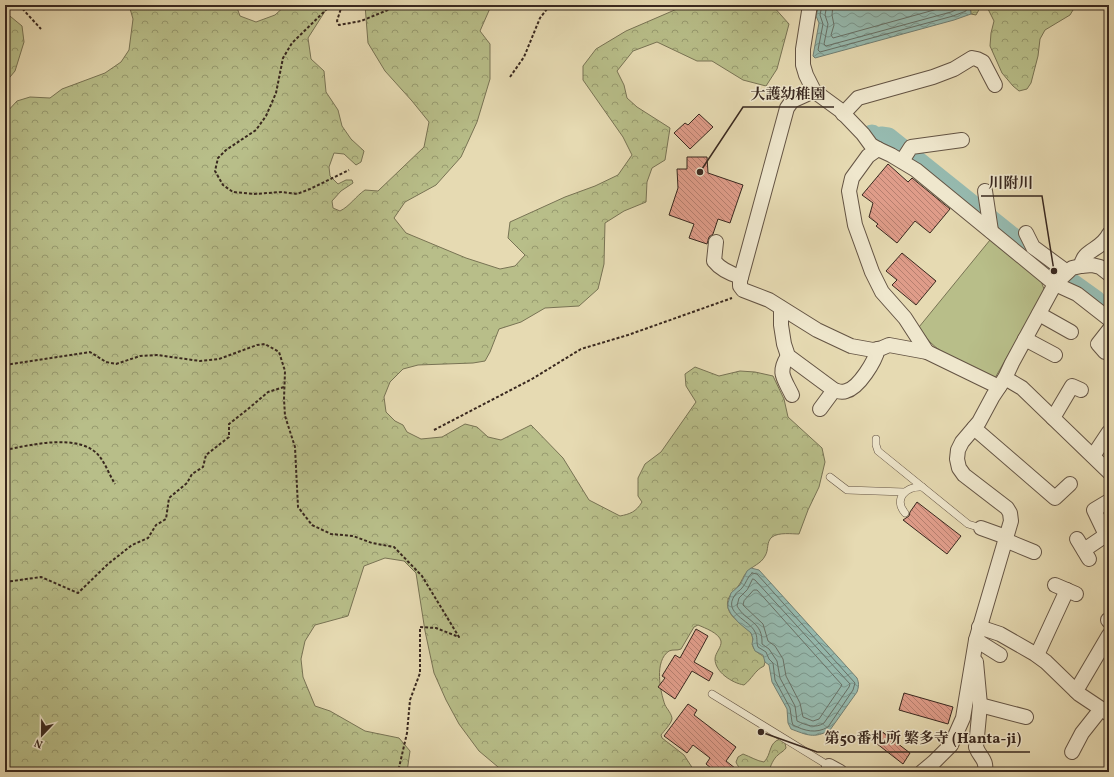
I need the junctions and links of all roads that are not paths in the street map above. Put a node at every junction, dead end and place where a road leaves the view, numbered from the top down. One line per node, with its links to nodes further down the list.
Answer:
1 (810, 5): 3 (street)
2 (995, 85): 4 (street)
3 (805, 94): 4 (street); 16 (street)
4 (843, 114): 6 (street)
5 (962, 140): 7 (street)
6 (871, 143): 7 (street); 24 (street)
7 (905, 155): 9 (street)
8 (985, 191): 9 (street)
9 (990, 223): 15 (street)
10 (1026, 233): 15 (street)
11 (1109, 234): 13 (street)
12 (716, 242): 16 (street)
13 (1081, 266): 14 (street); 15 (street)
14 (1109, 274)
15 (1061, 278): 18 (street); 19 (street)
16 (742, 284): 17 (street)
17 (781, 308): 23 (street); 27 (street)
18 (1039, 314): 21 (street); 22 (street)
19 (1109, 319)
20 (1109, 330): 25 (street)
21 (1071, 332)
22 (1025, 339): 26 (street); 28 (street)
23 (878, 349): 24 (street); 29 (street)
24 (927, 352): 28 (street)
25 (1105, 352)
26 (1055, 355)
27 (788, 356): 29 (street); 31 (street)
28 (1002, 383): 33 (street); 34 (street)
29 (834, 390): 32 (street)
30 (1081, 390): 33 (street)
31 (792, 395)
32 (820, 409)
33 (1053, 418): 37 (street)
34 (974, 428): 40 (street); 46 (street)
35 (1109, 432): 37 (street)
36 (876, 439): 41 (lane)
37 (1093, 456): 38 (street)
38 (1109, 472)
39 (830, 477): 42 (lane)
40 (1070, 484)
41 (922, 487): 42 (lane); 45 (lane)
42 (904, 492): 44 (lane)
43 (1109, 501): 47 (street)
44 (905, 513)
45 (981, 528): 46 (street)
46 (1005, 539): 48 (street); 51 (street)
47 (1083, 549)
48 (1034, 552)
49 (1066, 589): 53 (street)
50 (1109, 635): 54 (street)
51 (976, 640): 52 (street); 53 (street); 56 (street); 61 (street)
52 (1000, 655)
53 (1037, 655): 54 (street)
54 (1076, 691): 57 (street)
55 (712, 694): 60 (lane)
56 (980, 705): 58 (street); 62 (street)
57 (1105, 712): 59 (street)
58 (1026, 717)
59 (1072, 752)
60 (835, 769)
61 (922, 772)
62 (985, 772)

